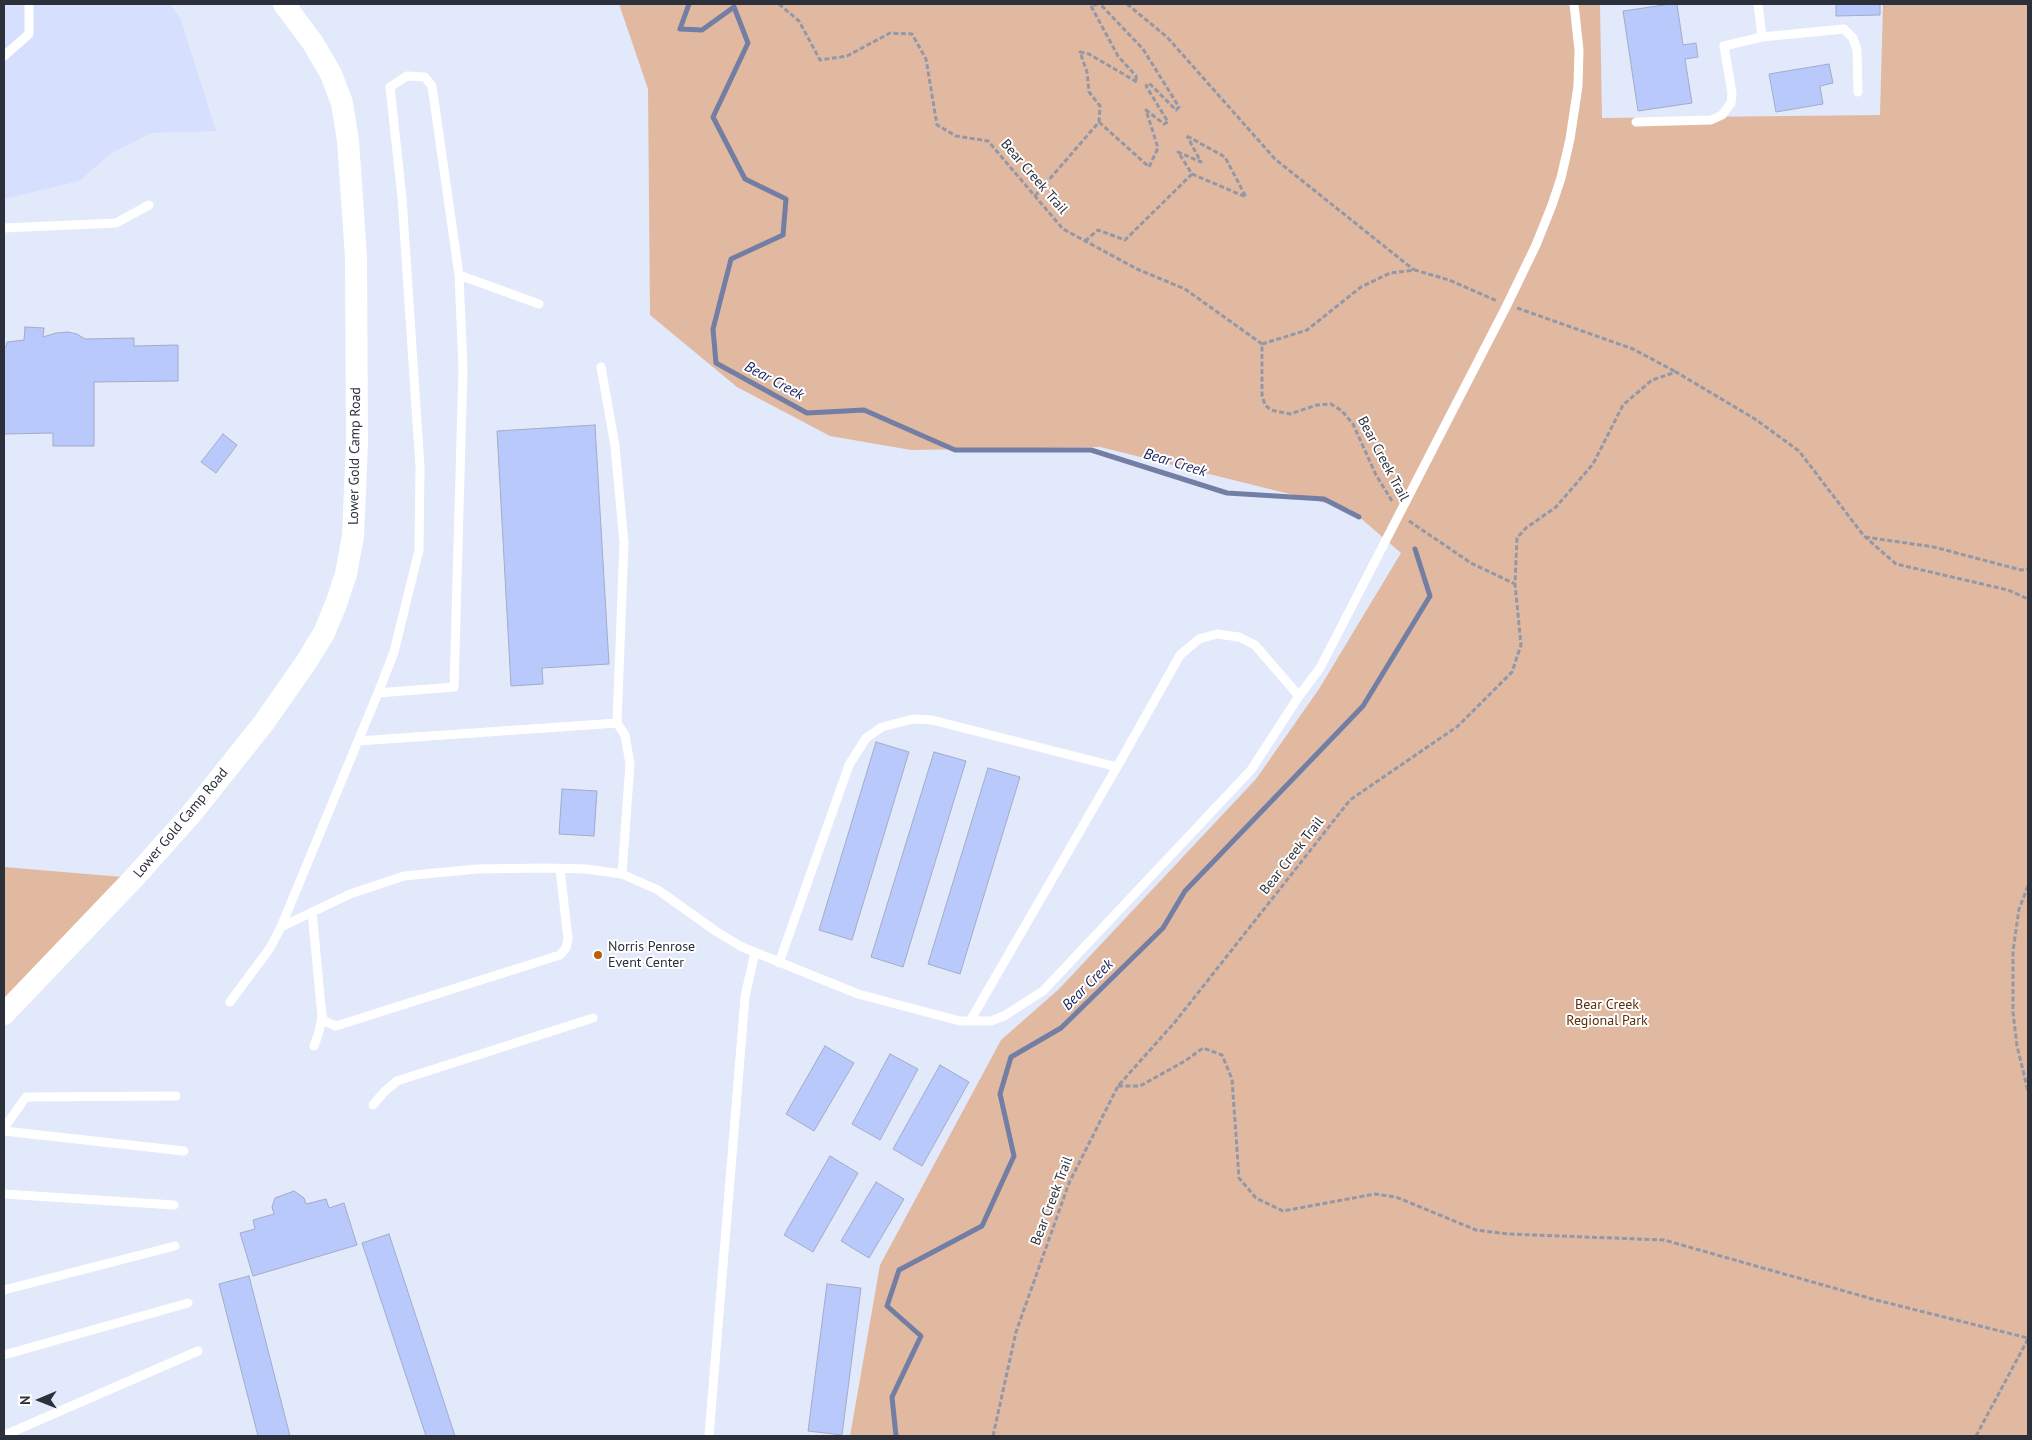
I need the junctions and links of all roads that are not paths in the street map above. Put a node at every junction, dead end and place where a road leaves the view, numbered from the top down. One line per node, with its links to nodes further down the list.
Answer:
1 (29, 4): 6 (lane)
2 (284, 4): 26 (street, Lower Gold Camp Road)
3 (1574, 4): 15 (lane)
4 (1758, 4): 5 (lane)
5 (1762, 37): 7 (lane); 8 (lane)
6 (4, 56)
7 (1858, 92)
8 (1636, 122)
9 (149, 205): 10 (lane)
10 (4, 228)
11 (459, 275): 12 (lane); 14 (lane); 14 (lane)
12 (539, 304)
13 (601, 367): 16 (lane)
14 (378, 693): 17 (lane)
15 (1299, 696): 18 (lane); 29 (lane)
16 (617, 723): 17 (lane); 20 (lane)
17 (358, 741): 22 (lane)
18 (1117, 767): 24 (lane); 29 (lane)
19 (560, 868): 20 (lane); 21 (lane); 27 (lane)
20 (622, 874): 23 (lane)
21 (312, 912): 22 (lane); 27 (lane)
22 (281, 927): 25 (lane)
23 (755, 952): 24 (lane); 43 (lane)
24 (779, 963): 29 (lane)
25 (230, 1002)
26 (4, 1014)
27 (322, 1016): 30 (lane)
28 (593, 1018): 32 (lane)
29 (970, 1021)
30 (314, 1046)
31 (176, 1096): 33 (lane)
32 (373, 1105)
33 (4, 1130): 34 (lane)
34 (184, 1151)
35 (4, 1194): 36 (lane)
36 (174, 1205)
37 (175, 1246): 38 (lane)
38 (4, 1290)
39 (188, 1303): 41 (lane)
40 (198, 1351): 42 (lane)
41 (4, 1355)
42 (4, 1435)
43 (709, 1436)

